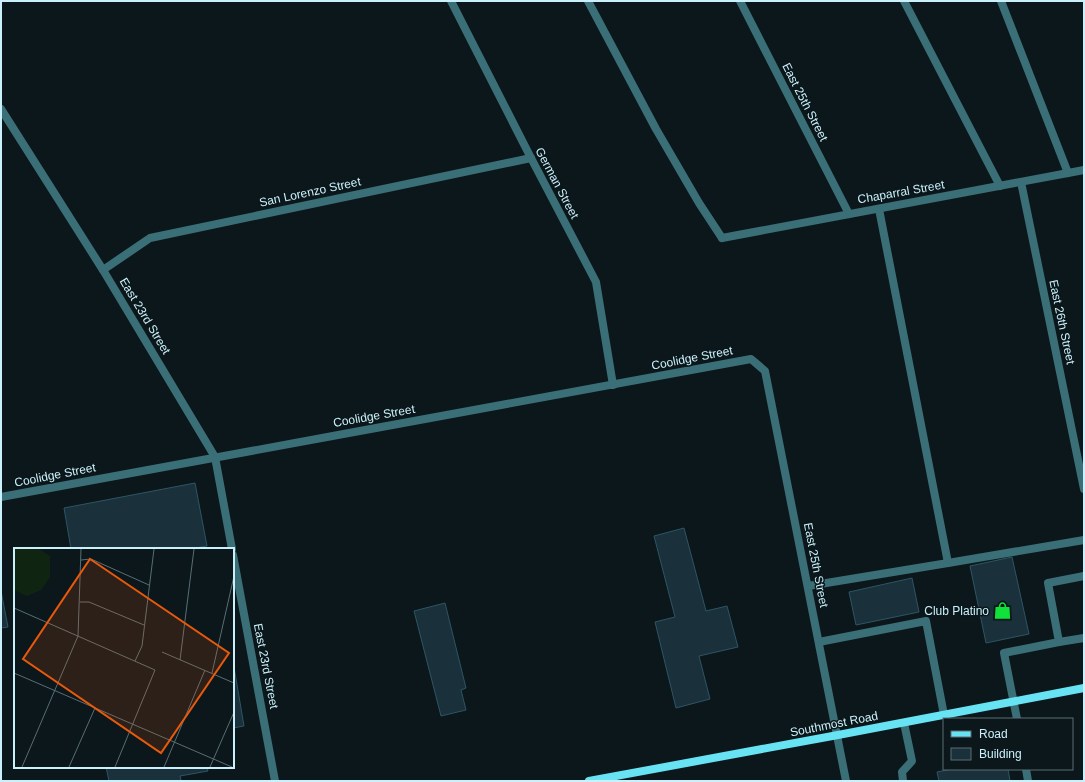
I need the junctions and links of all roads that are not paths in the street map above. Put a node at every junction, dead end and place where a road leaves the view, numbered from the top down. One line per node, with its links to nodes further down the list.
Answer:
1 (450, 1): 7 (street, German Street)
2 (588, 1): 13 (street, Chaparral Street)
3 (740, 1): 13 (street, East 25th Street)
4 (904, 1): 11 (street)
5 (1002, 1): 9 (street)
6 (1, 109): 14 (street, East 23rd Street)
7 (531, 158): 14 (street, San Lorenzo Street); 16 (street, German Street)
8 (1084, 170): 9 (street, Chaparral Street)
9 (1068, 173): 10 (street, Chaparral Street)
10 (1021, 182): 11 (street, Chaparral Street); 18 (street, East 26th Street)
11 (1000, 186): 12 (street, Chaparral Street)
12 (879, 209): 13 (street, Chaparral Street); 23 (street)
13 (849, 214)
14 (104, 270): 17 (street, East 23rd Street)
15 (751, 359): 16 (street, Coolidge Street); 25 (street, East 25th Street)
16 (613, 385): 17 (street, Coolidge Street)
17 (215, 457): 19 (street, Coolidge Street); 21 (street, East 23rd Street)
18 (1084, 490)
19 (1, 497)
20 (1084, 540): 23 (street)
21 (232, 548)
22 (234, 560): 36 (street, East 23rd Street)
23 (948, 563): 25 (street)
24 (1084, 576): 28 (street)
25 (808, 586): 27 (street, East 25th Street)
26 (1084, 638): 28 (street)
27 (819, 642): 31 (street); 34 (street, East 25th Street)
28 (1059, 642): 30 (street)
29 (1084, 688): 30 (main road, Southmost Road)
30 (1014, 702): 31 (main road, Southmost Road); 32 (street)
31 (944, 715): 33 (main road, Southmost Road)
32 (1017, 718)
33 (904, 723): 34 (main road, Southmost Road); 39 (street)
34 (838, 735): 37 (main road, Southmost Road); 38 (street, East 25th Street)
35 (1026, 770): 40 (street)
36 (275, 781)
37 (589, 781)
38 (846, 781)
39 (904, 781)
40 (1028, 781)

